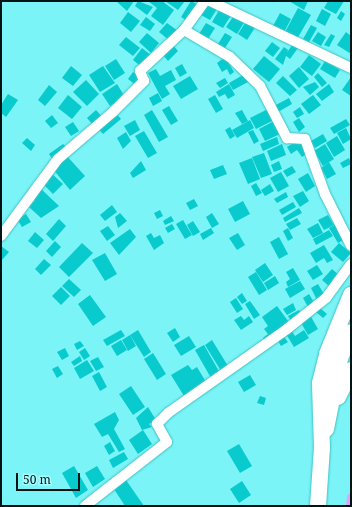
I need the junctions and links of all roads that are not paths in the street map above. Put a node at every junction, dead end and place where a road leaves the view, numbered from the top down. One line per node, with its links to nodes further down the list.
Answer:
1 (205, 1): 3 (street)
2 (210, 1): 4 (street)
3 (184, 30): 5 (street); 6 (street)
4 (351, 68)
5 (1, 236)
6 (351, 246)
7 (351, 264): 13 (street)
8 (351, 295): 12 (main road)
9 (351, 332): 11 (main road)
10 (351, 370): 11 (main road)
11 (330, 415): 12 (main road)
12 (322, 448): 14 (main road)
13 (85, 506)
14 (318, 506)

